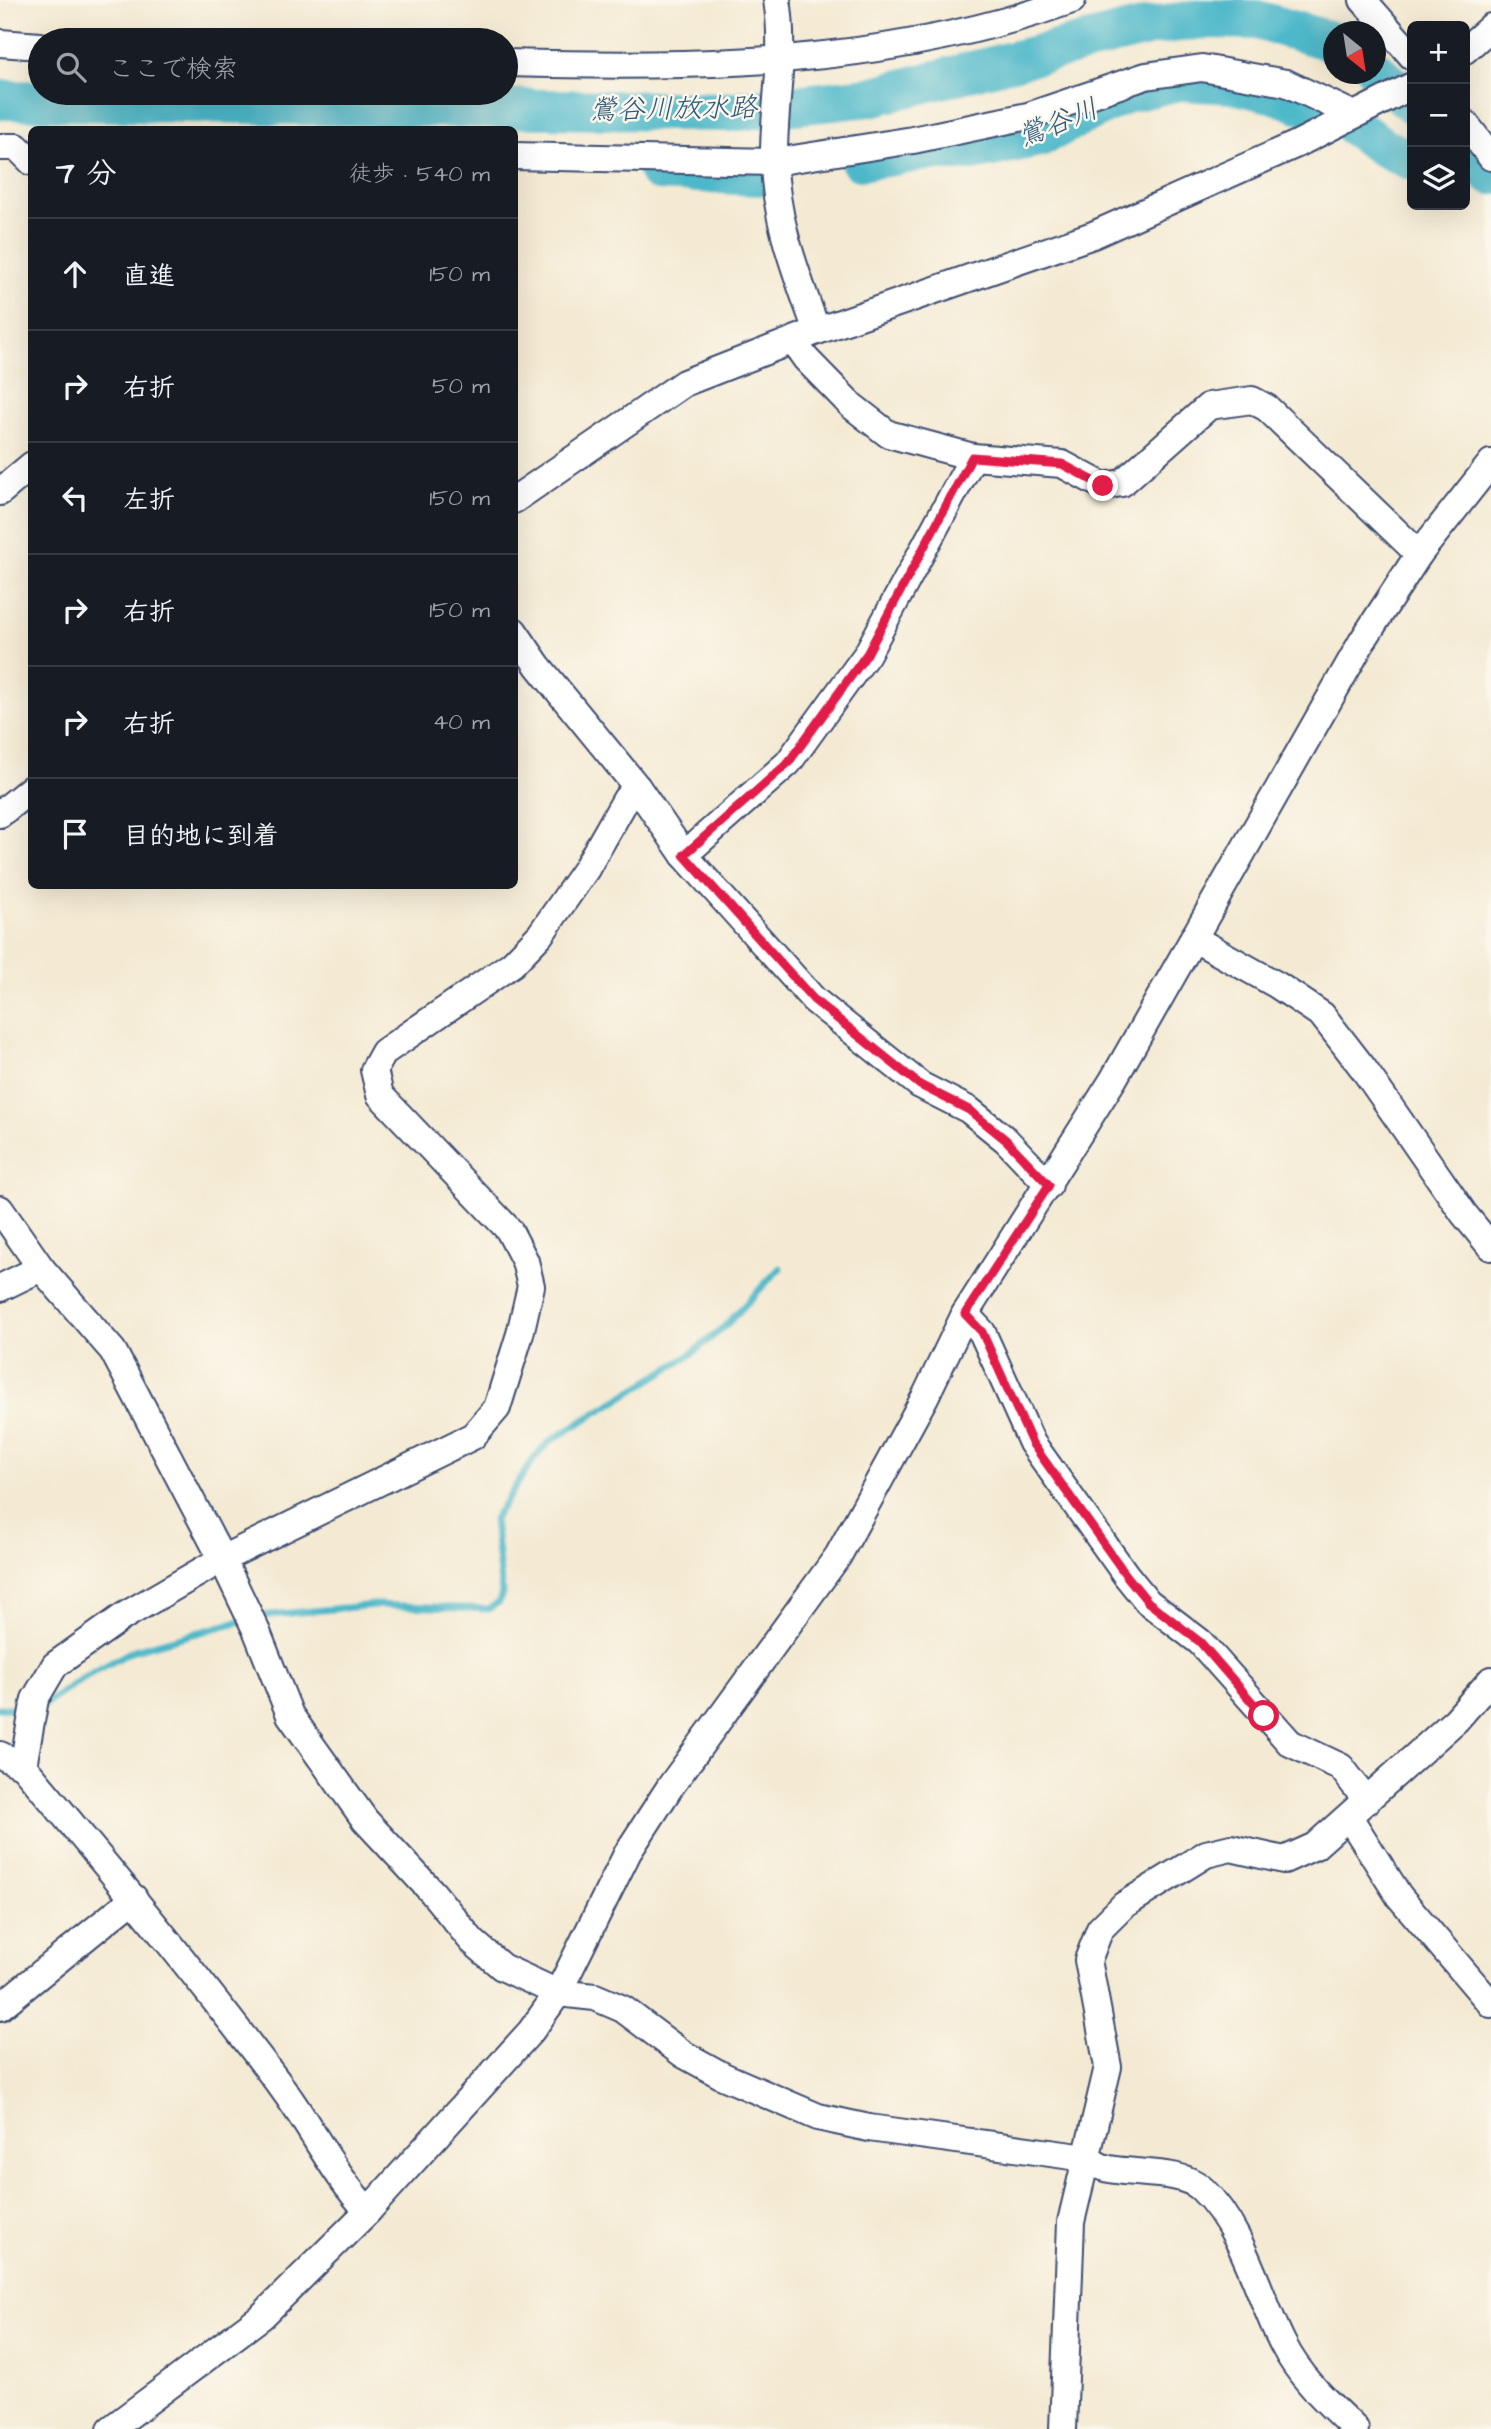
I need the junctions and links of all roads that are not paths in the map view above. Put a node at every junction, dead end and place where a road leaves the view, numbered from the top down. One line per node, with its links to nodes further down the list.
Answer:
1 (777, 0): 10 (street)
2 (1072, 0): 10 (street)
3 (1363, 0): 8 (street)
4 (1491, 27): 7 (street)
5 (0, 43): 6 (street)
6 (28, 45)
7 (1470, 46)
8 (1407, 50)
9 (518, 63): 10 (street)
10 (781, 65): 14 (street)
11 (1407, 88): 12 (street)
12 (1360, 111): 14 (street); 17 (street)
13 (1470, 130): 16 (street)
14 (775, 155): 15 (street); 17 (street)
15 (518, 156)
16 (1491, 157)
17 (805, 336): 18 (street); 22 (street)
18 (972, 457): 23 (street); 28 (street)
19 (1491, 463): 23 (street)
20 (28, 469): 21 (street)
21 (0, 492)
22 (518, 497)
23 (1419, 554): 29 (street)
24 (518, 637): 25 (street)
25 (637, 787): 28 (street); 36 (street)
26 (28, 791): 27 (street)
27 (0, 814)
28 (684, 855): 30 (street)
29 (1193, 938): 30 (street); 32 (street)
30 (1049, 1185): 35 (street)
31 (0, 1209): 33 (street)
32 (1491, 1247)
33 (41, 1268): 34 (street); 36 (street)
34 (0, 1288)
35 (965, 1314): 39 (street); 41 (street)
36 (222, 1559): 38 (street); 41 (street)
37 (1491, 1680): 39 (street)
38 (12, 1760): 40 (street)
39 (1358, 1809): 42 (street); 44 (street)
40 (134, 1898): 43 (street); 45 (street)
41 (558, 1993): 44 (street); 45 (street)
42 (1491, 2004)
43 (0, 2007)
44 (1086, 2158): 47 (street); 48 (street)
45 (368, 2211): 46 (street)
46 (111, 2429)
47 (1063, 2429)
48 (1355, 2429)

